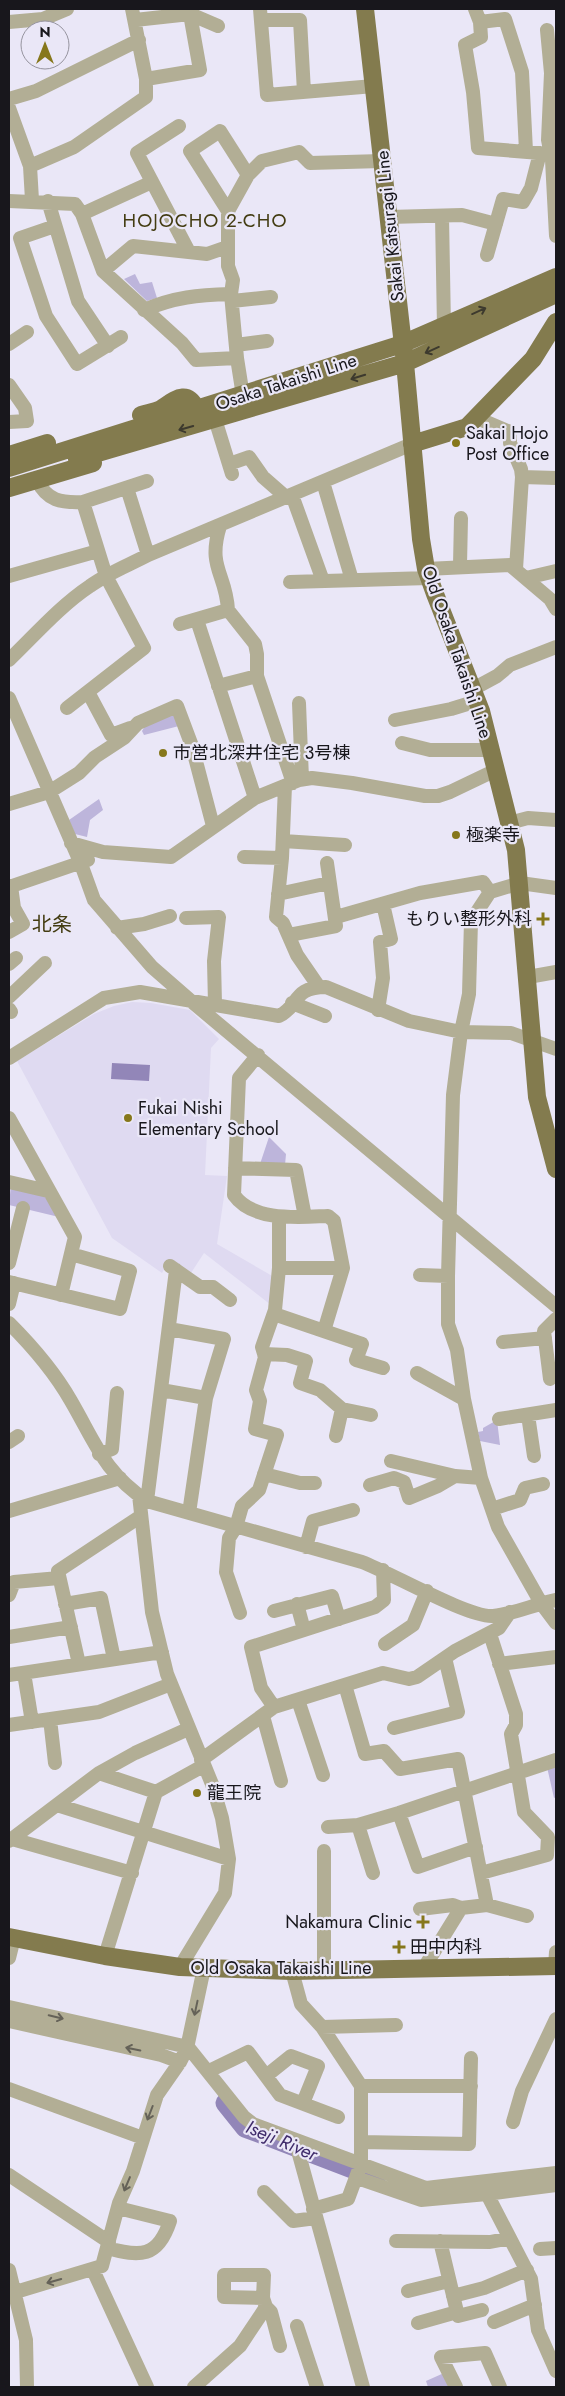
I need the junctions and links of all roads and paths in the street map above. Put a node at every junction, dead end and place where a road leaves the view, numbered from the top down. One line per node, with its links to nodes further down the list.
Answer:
1 (68, 9): 7 (street)
2 (365, 9): 14 (main road, Sakai Katsuragi Line)
3 (475, 9): 8 (street)
4 (134, 14): 5 (street); 11 (street)
5 (190, 14): 9 (street); 13 (street)
6 (260, 14): 15 (street); 15 (street)
7 (9, 22)
8 (480, 22): 20 (street); 20 (street)
9 (218, 26)
10 (546, 30): 12 (street)
11 (139, 40): 13 (street); 16 (street)
12 (554, 73): 19 (street)
13 (146, 79): 22 (street)
14 (374, 86): 15 (street); 21 (main road, Sakai Katsuragi Line)
15 (304, 92)
16 (9, 99)
17 (9, 108): 22 (street)
18 (179, 126): 24 (street)
19 (553, 145): 25 (street)
20 (526, 151): 33 (street)
21 (382, 161): 23 (street); 32 (main road, Sakai Katsuragi Line)
22 (30, 166): 26 (street)
23 (248, 175): 29 (street); 29 (street)
24 (152, 182): 30 (street); 37 (street)
25 (555, 189): 35 (street)
26 (32, 200): 27 (street); 28 (street)
27 (9, 201)
28 (48, 201): 30 (street); 34 (street)
29 (228, 211): 36 (street)
30 (82, 214): 39 (street)
31 (442, 216): 32 (street); 33 (street); 46 (street)
32 (389, 218): 51 (main road, Sakai Katsuragi Line)
33 (496, 224): 38 (street)
34 (55, 226): 52 (street); 52 (street)
35 (556, 236)
36 (228, 248): 37 (street); 42 (street)
37 (189, 252): 39 (street)
38 (487, 255)
39 (103, 271): 44 (street)
40 (556, 276): 46 (main road, Osaka Takaishi Line, one-way to 40)
41 (556, 294): 54 (main road, Osaka Takaishi Line, one-way to 54)
42 (232, 297): 43 (street); 44 (street); 53 (street)
43 (271, 297)
44 (144, 310): 53 (street)
45 (556, 322): 58 (main road)
46 (444, 328): 51 (main road, Osaka Takaishi Line)
47 (28, 332): 50 (street)
48 (121, 337): 52 (street)
49 (267, 341): 53 (street)
50 (9, 344)
51 (402, 344): 54 (main road, Sakai Katsuragi Line); 56 (main road, Osaka Takaishi Line)
52 (108, 346)
53 (236, 352): 56 (street)
54 (405, 363): 59 (main road, Osaka Takaishi Line, one-way to 59); 62 (main road, Sakai Katsuragi Line)
55 (9, 385): 60 (street)
56 (243, 396): 57 (main road, Osaka Takaishi Line)
57 (197, 410): 63 (main road); 64 (main road, Osaka Takaishi Line)
58 (476, 418): 62 (main road); 65 (street)
59 (215, 419): 61 (main road, Osaka Takaishi Line, one-way to 61); 73 (street)
60 (9, 422)
61 (140, 441): 66 (main road, Osaka Takaishi Line); 68 (main road)
62 (412, 444): 70 (street); 81 (main road, Old Osaka Takaishi Line)
63 (9, 455)
64 (9, 468)
65 (522, 477): 67 (street); 82 (street)
66 (9, 478)
67 (556, 478)
68 (37, 480): 71 (main road); 74 (street)
69 (147, 481): 72 (street)
70 (323, 482): 73 (street); 85 (street)
71 (9, 488)
72 (127, 488): 74 (street); 78 (street)
73 (290, 497): 76 (street); 86 (street)
74 (83, 502): 77 (street)
75 (461, 518): 79 (street)
76 (220, 526): 78 (street); 89 (street)
77 (98, 550): 83 (street); 84 (street)
78 (148, 555): 84 (street)
79 (460, 566): 81 (street); 82 (street)
80 (556, 571): 82 (street)
81 (428, 573): 85 (street); 97 (main road, Old Osaka Takaishi Line)
82 (521, 574): 88 (street)
83 (9, 576)
84 (106, 576): 93 (street); 96 (street)
85 (352, 580): 86 (street)
86 (323, 581): 87 (street)
87 (290, 582)
88 (556, 609)
89 (228, 610): 90 (street); 94 (street)
90 (197, 620): 91 (street); 95 (street)
91 (180, 624)
92 (556, 646): 97 (street)
93 (9, 660)
94 (257, 676): 95 (street); 106 (street)
95 (218, 686): 108 (street)
96 (88, 692): 100 (street); 102 (street)
97 (475, 695): 101 (street); 104 (main road, Old Osaka Takaishi Line)
98 (9, 698): 107 (street)
99 (299, 703): 106 (street)
100 (67, 708)
101 (395, 720)
102 (134, 728): 107 (street); 112 (street)
103 (402, 743): 104 (street)
104 (491, 750): 105 (main road, Old Osaka Takaishi Line)
105 (496, 770): 106 (street); 111 (main road, Old Osaka Takaishi Line)
106 (293, 783): 108 (street); 113 (street)
107 (49, 792): 109 (street); 114 (street)
108 (255, 798): 112 (street)
109 (9, 804)
110 (556, 820): 111 (street)
111 (509, 823): 121 (main road, Old Osaka Takaishi Line)
112 (213, 826): 116 (street)
113 (283, 841): 115 (street); 118 (street)
114 (71, 843): 116 (street); 120 (street)
115 (345, 845)
116 (103, 852): 120 (street)
117 (244, 857): 118 (street)
118 (282, 858): 126 (street)
119 (327, 863): 122 (street)
120 (81, 864): 123 (street); 131 (street)
121 (520, 883): 124 (street); 125 (street); 136 (main road, Old Osaka Takaishi Line)
122 (329, 884): 126 (street); 129 (street)
123 (10, 887): 132 (street)
124 (556, 888)
125 (490, 892): 127 (street); 144 (street)
126 (278, 894): 133 (street)
127 (383, 904): 129 (street); 142 (street)
128 (170, 916): 131 (street)
129 (336, 917): 133 (street)
130 (186, 918): 141 (street)
131 (117, 928): 139 (street)
132 (9, 932)
133 (289, 934): 137 (street)
134 (45, 963): 138 (street)
135 (556, 972): 136 (street)
136 (528, 977): 145 (main road, Old Osaka Takaishi Line)
137 (319, 987): 140 (street); 142 (street)
138 (9, 996)
139 (191, 1001): 141 (street); 147 (street); 148 (street)
140 (292, 1003): 141 (street); 143 (street)
141 (214, 1004)
142 (378, 1010): 144 (street)
143 (326, 1016)
144 (461, 1032): 145 (street); 156 (street)
145 (533, 1042): 146 (street); 151 (main road, Old Osaka Takaishi Line)
146 (556, 1049)
147 (258, 1056): 150 (street); 156 (street)
148 (9, 1058)
149 (9, 1121): 153 (street)
150 (235, 1168): 155 (street); 157 (street)
151 (556, 1169)
152 (9, 1182): 153 (street)
153 (48, 1191): 158 (street)
154 (23, 1208): 159 (street)
155 (305, 1217): 157 (street); 161 (street)
156 (450, 1217): 163 (street); 168 (street)
157 (279, 1218): 160 (street)
158 (71, 1254): 165 (street); 165 (street)
159 (9, 1263)
160 (278, 1268): 161 (street); 169 (street)
161 (343, 1268): 173 (street)
162 (420, 1275): 163 (street)
163 (448, 1276): 183 (street)
164 (12, 1283): 165 (street); 167 (street)
165 (61, 1295)
166 (230, 1300): 172 (street)
167 (9, 1304)
168 (556, 1306)
169 (274, 1314): 173 (street); 176 (street)
170 (556, 1319): 174 (street)
171 (9, 1323): 190 (street)
172 (169, 1329): 180 (street); 182 (street)
173 (324, 1331): 177 (street)
174 (545, 1338): 175 (street); 179 (street)
175 (503, 1342)
176 (264, 1354): 184 (street); 193 (street)
177 (383, 1368)
178 (416, 1374): 183 (street)
179 (550, 1379)
180 (161, 1390): 182 (street); 200 (street)
181 (117, 1393): 190 (street)
182 (206, 1398): 204 (street)
183 (464, 1398): 196 (street)
184 (342, 1409): 186 (street); 189 (street)
185 (556, 1410): 187 (street)
186 (371, 1414)
187 (528, 1414): 188 (street); 191 (street)
188 (499, 1419)
189 (336, 1436)
190 (99, 1454): 195 (street)
191 (534, 1456)
192 (391, 1461): 194 (street)
193 (264, 1474): 197 (street); 206 (street)
194 (455, 1476): 196 (street); 199 (street)
195 (120, 1478): 200 (street); 203 (street)
196 (481, 1478): 201 (street)
197 (315, 1483)
198 (544, 1484): 201 (street)
199 (370, 1485)
200 (143, 1498): 204 (street); 205 (street)
201 (492, 1509): 213 (street)
202 (353, 1510): 207 (street)
203 (9, 1511)
204 (189, 1513): 206 (street)
205 (141, 1516): 209 (street); 226 (street)
206 (236, 1527): 207 (street); 218 (street)
207 (306, 1546): 208 (street)
208 (383, 1570): 210 (street); 219 (street)
209 (59, 1578): 211 (street); 214 (street)
210 (427, 1591): 217 (street); 225 (street)
211 (9, 1595)
212 (556, 1600): 213 (street)
213 (541, 1603): 217 (street); 220 (street)
214 (65, 1604): 221 (street); 229 (street)
215 (297, 1604): 216 (street); 219 (street); 222 (street)
216 (274, 1611)
217 (510, 1612): 223 (street)
218 (240, 1613)
219 (339, 1619): 222 (street)
220 (556, 1622)
221 (71, 1627): 224 (street); 230 (street)
222 (304, 1630): 237 (street)
223 (490, 1634): 228 (street); 231 (street)
224 (9, 1637)
225 (385, 1644)
226 (162, 1652): 229 (street); 234 (street)
227 (556, 1657): 231 (street)
228 (445, 1658): 235 (street); 241 (street)
229 (114, 1659): 230 (street)
230 (79, 1664): 232 (street)
231 (499, 1664): 247 (street)
232 (24, 1672): 233 (street); 239 (street)
233 (9, 1675)
234 (171, 1684): 238 (street); 242 (street)
235 (345, 1685): 236 (street); 250 (street)
236 (298, 1700): 237 (street); 248 (street)
237 (269, 1712): 245 (street); 249 (street)
238 (50, 1719): 239 (street); 244 (street)
239 (32, 1722): 240 (street)
240 (9, 1725)
241 (394, 1728)
242 (188, 1729): 245 (street); 246 (street)
243 (556, 1760): 247 (street)
244 (55, 1763)
245 (202, 1763): 251 (street); 261 (street)
246 (99, 1773): 251 (street); 252 (street)
247 (518, 1773): 250 (street); 257 (street)
248 (323, 1775)
249 (282, 1781)
250 (465, 1791): 253 (street); 259 (street)
251 (156, 1792): 256 (street)
252 (57, 1805): 256 (street); 258 (street)
253 (399, 1813): 254 (street); 259 (street)
254 (358, 1825): 255 (street); 263 (street)
255 (328, 1827)
256 (145, 1833): 261 (street); 262 (street)
257 (552, 1839): 264 (street)
258 (11, 1840): 262 (street)
259 (476, 1847): 264 (street)
260 (324, 1851): 277 (street)
261 (229, 1859): 273 (street)
262 (132, 1873): 270 (street)
263 (373, 1873)
264 (481, 1873): 265 (street)
265 (487, 1905): 266 (street); 268 (street)
266 (461, 1908): 267 (street); 275 (street)
267 (420, 1909)
268 (527, 1916)
269 (11, 1937): 270 (main road, Old Osaka Takaishi Line); 271 (street)
270 (105, 1956): 273 (main road, Old Osaka Takaishi Line)
271 (9, 1958)
272 (556, 1961): 275 (main road, Old Osaka Takaishi Line)
273 (180, 1967): 274 (main road, Old Osaka Takaishi Line)
274 (204, 1968): 276 (main road, Old Osaka Takaishi Line); 284 (street, one-way to 284)
275 (427, 1968): 277 (main road, Old Osaka Takaishi Line)
276 (292, 1970): 277 (main road, Old Osaka Takaishi Line); 282 (street)
277 (324, 1970)
278 (9, 2007): 284 (street, one-way to 284)
279 (556, 2019): 283 (street)
280 (9, 2021): 286 (street, one-way to 280)
281 (396, 2025): 282 (street)
282 (322, 2027): 289 (street)
283 (552, 2039): 294 (street)
284 (187, 2047): 286 (street); 287 (street)
285 (471, 2058): 290 (street)
286 (181, 2061): 295 (street, one-way to 295)
287 (208, 2071): 288 (street); 297 (street)
288 (266, 2076): 292 (street); 292 (street)
289 (362, 2086): 290 (street); 296 (street)
290 (471, 2086): 296 (street)
291 (9, 2089): 295 (street)
292 (303, 2103): 293 (street)
293 (338, 2116)
294 (513, 2122)
295 (143, 2138): 304 (street, one-way to 304)
296 (361, 2142): 298 (street)
297 (296, 2145): 298 (street); 305 (street)
298 (359, 2171): 299 (street); 303 (street); 305 (street)
299 (556, 2173)
300 (9, 2175): 309 (street)
301 (556, 2185): 303 (street)
302 (264, 2192): 305 (street)
303 (487, 2194): 306 (street)
304 (118, 2208): 309 (street); 309 (street)
305 (314, 2214): 329 (street)
306 (510, 2238): 308 (street); 314 (street)
307 (396, 2241): 308 (street)
308 (440, 2242): 315 (street)
309 (108, 2245): 313 (street)
310 (556, 2248): 311 (street)
311 (540, 2249)
312 (9, 2270): 317 (street)
313 (93, 2270): 317 (street, one-way to 317); 326 (street)
314 (527, 2270): 318 (street); 319 (street)
315 (450, 2281): 316 (street); 318 (street)
316 (408, 2291)
317 (12, 2293): 325 (street)
318 (453, 2296): 321 (street)
319 (535, 2305): 322 (street); 324 (street)
320 (482, 2310): 321 (street)
321 (457, 2312): 323 (street)
322 (494, 2322)
323 (418, 2323)
324 (556, 2371)
325 (27, 2387)
326 (147, 2387)
327 (194, 2387): 328 (street)
328 (317, 2387)
329 (363, 2387)
330 (456, 2387): 331 (street)
331 (500, 2387)

